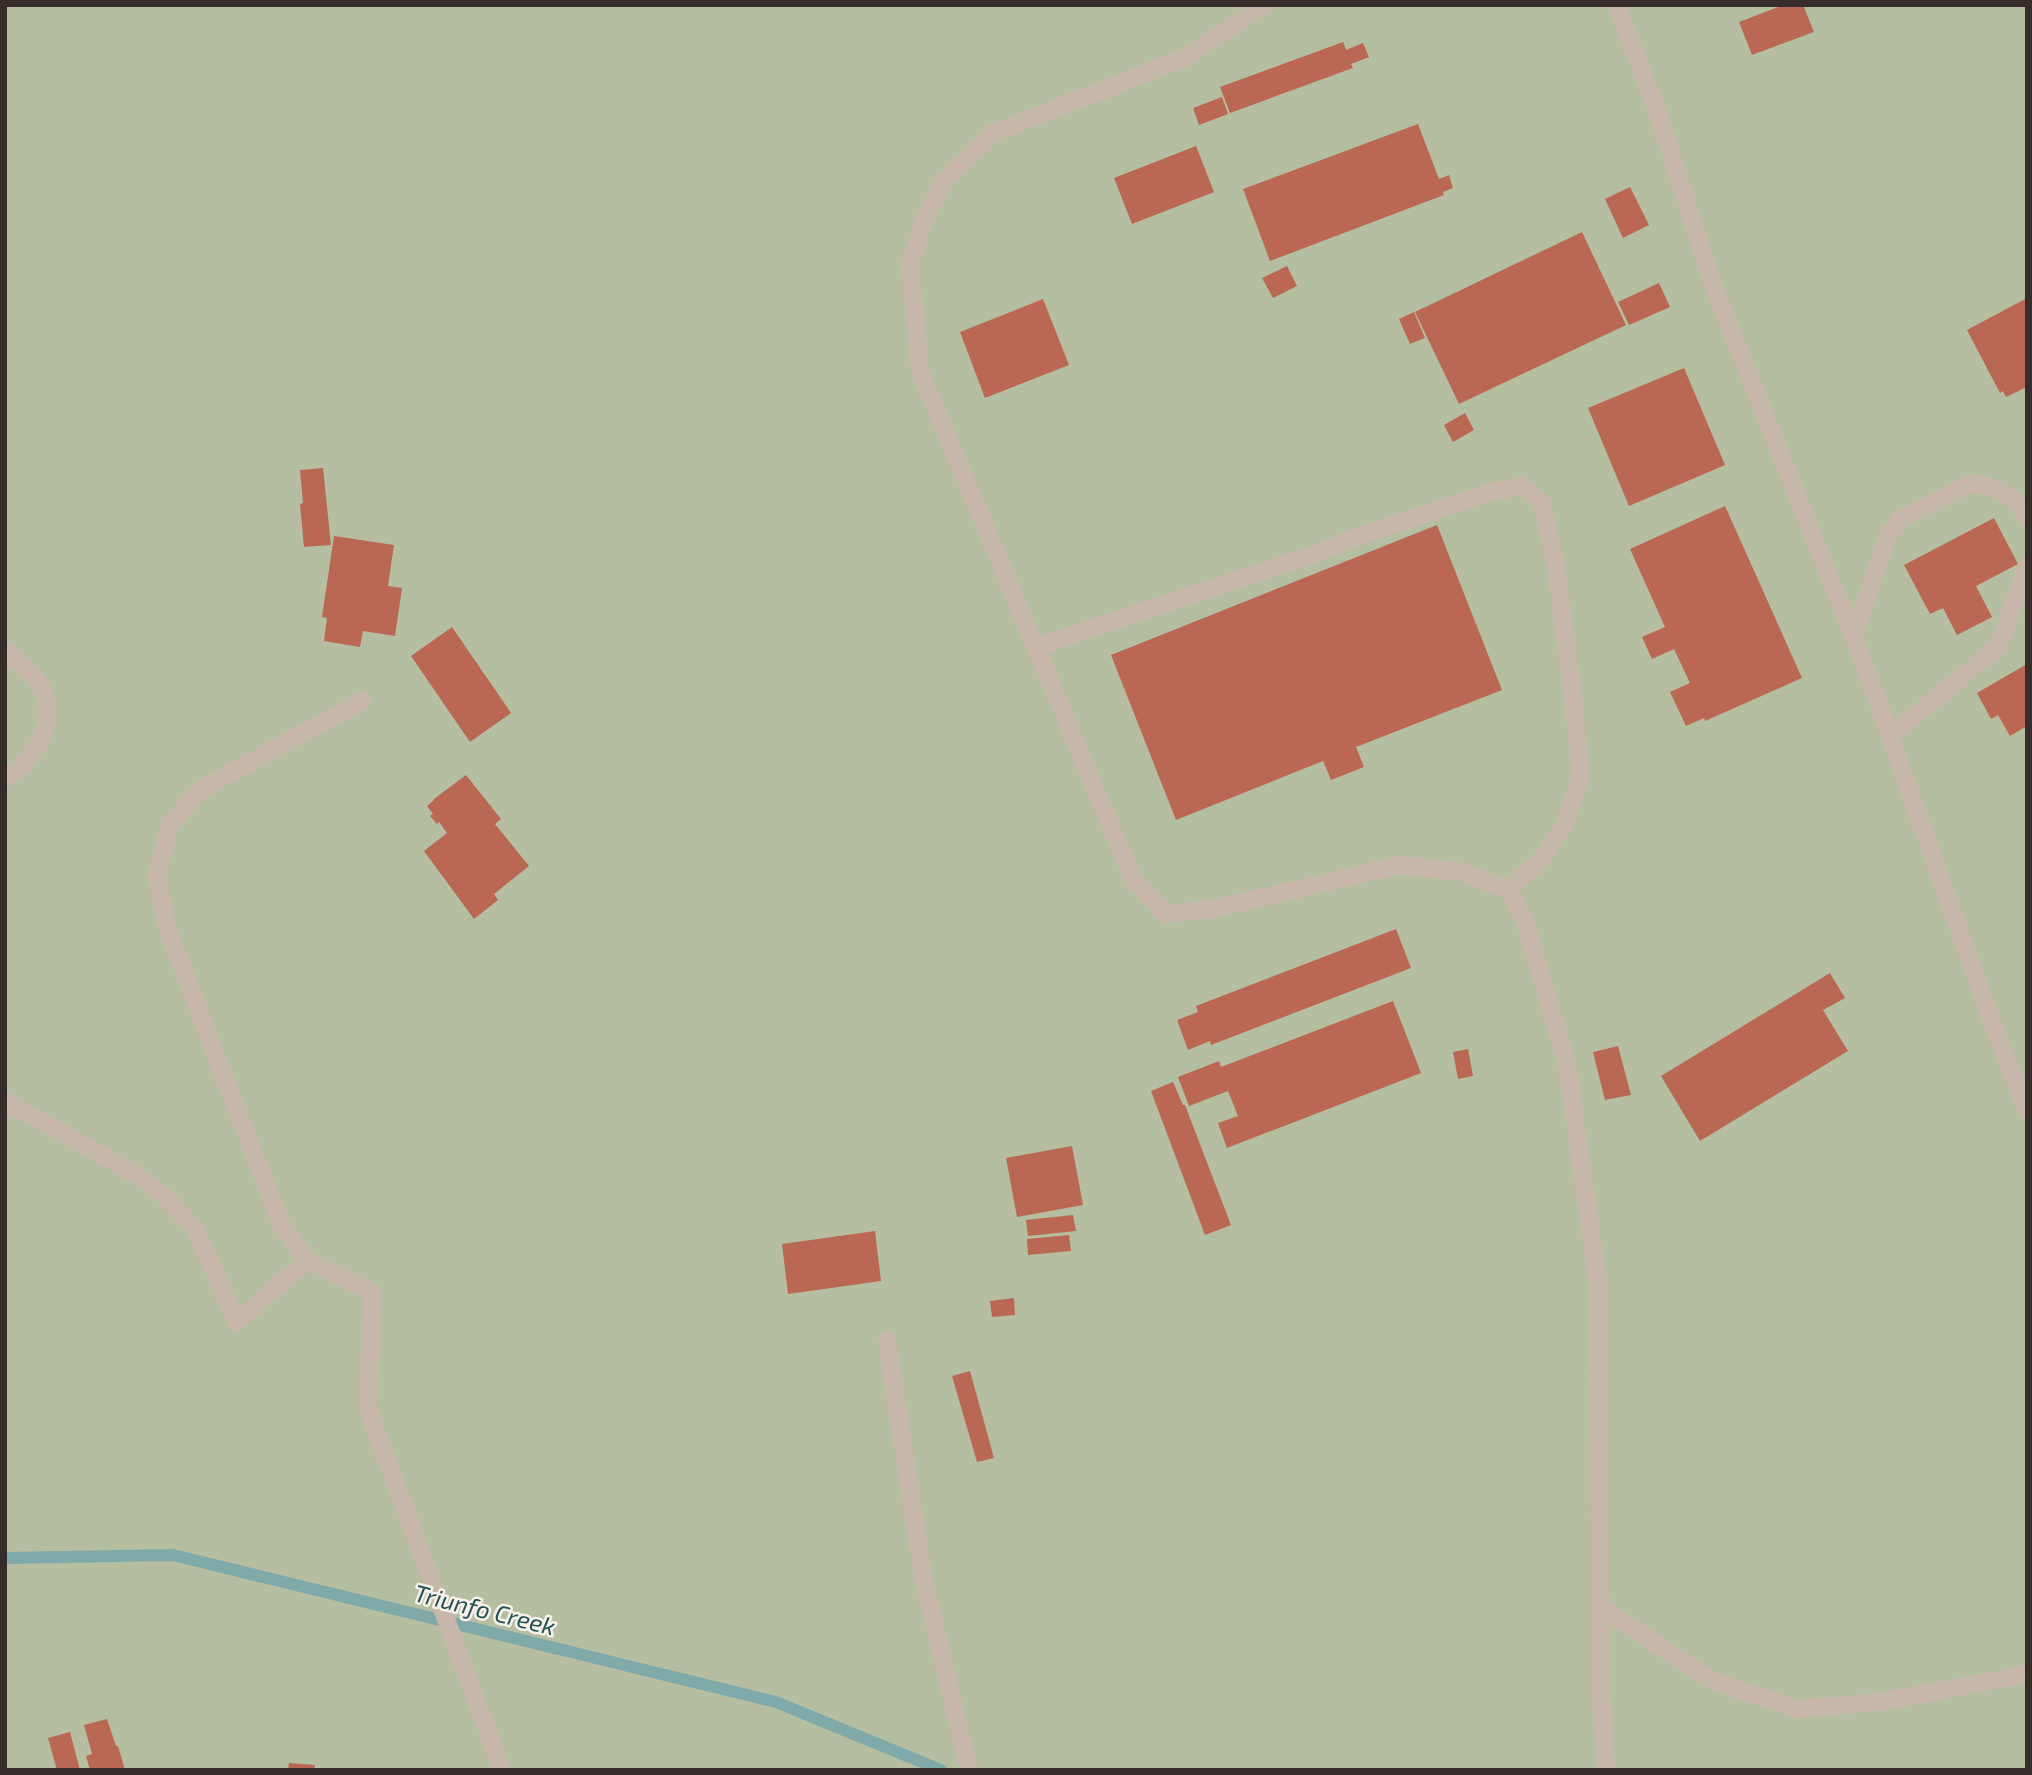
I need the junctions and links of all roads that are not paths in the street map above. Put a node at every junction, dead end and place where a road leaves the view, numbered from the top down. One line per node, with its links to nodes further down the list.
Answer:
1 (1264, 5): 6 (lane)
2 (1617, 5): 5 (lane)
3 (2027, 518): 5 (lane)
4 (2027, 565): 9 (lane)
5 (1854, 636): 9 (lane)
6 (1036, 647): 11 (lane); 11 (lane)
7 (5, 650): 10 (lane)
8 (362, 701): 14 (lane)
9 (1891, 736): 13 (lane)
10 (5, 778)
11 (1508, 889): 16 (lane)
12 (5, 1101): 14 (lane)
13 (2027, 1111)
14 (307, 1260): 18 (lane)
15 (887, 1341): 19 (lane)
16 (1600, 1607): 17 (lane); 20 (lane)
17 (2027, 1674)
18 (502, 1770)
19 (969, 1770)
20 (1606, 1770)

